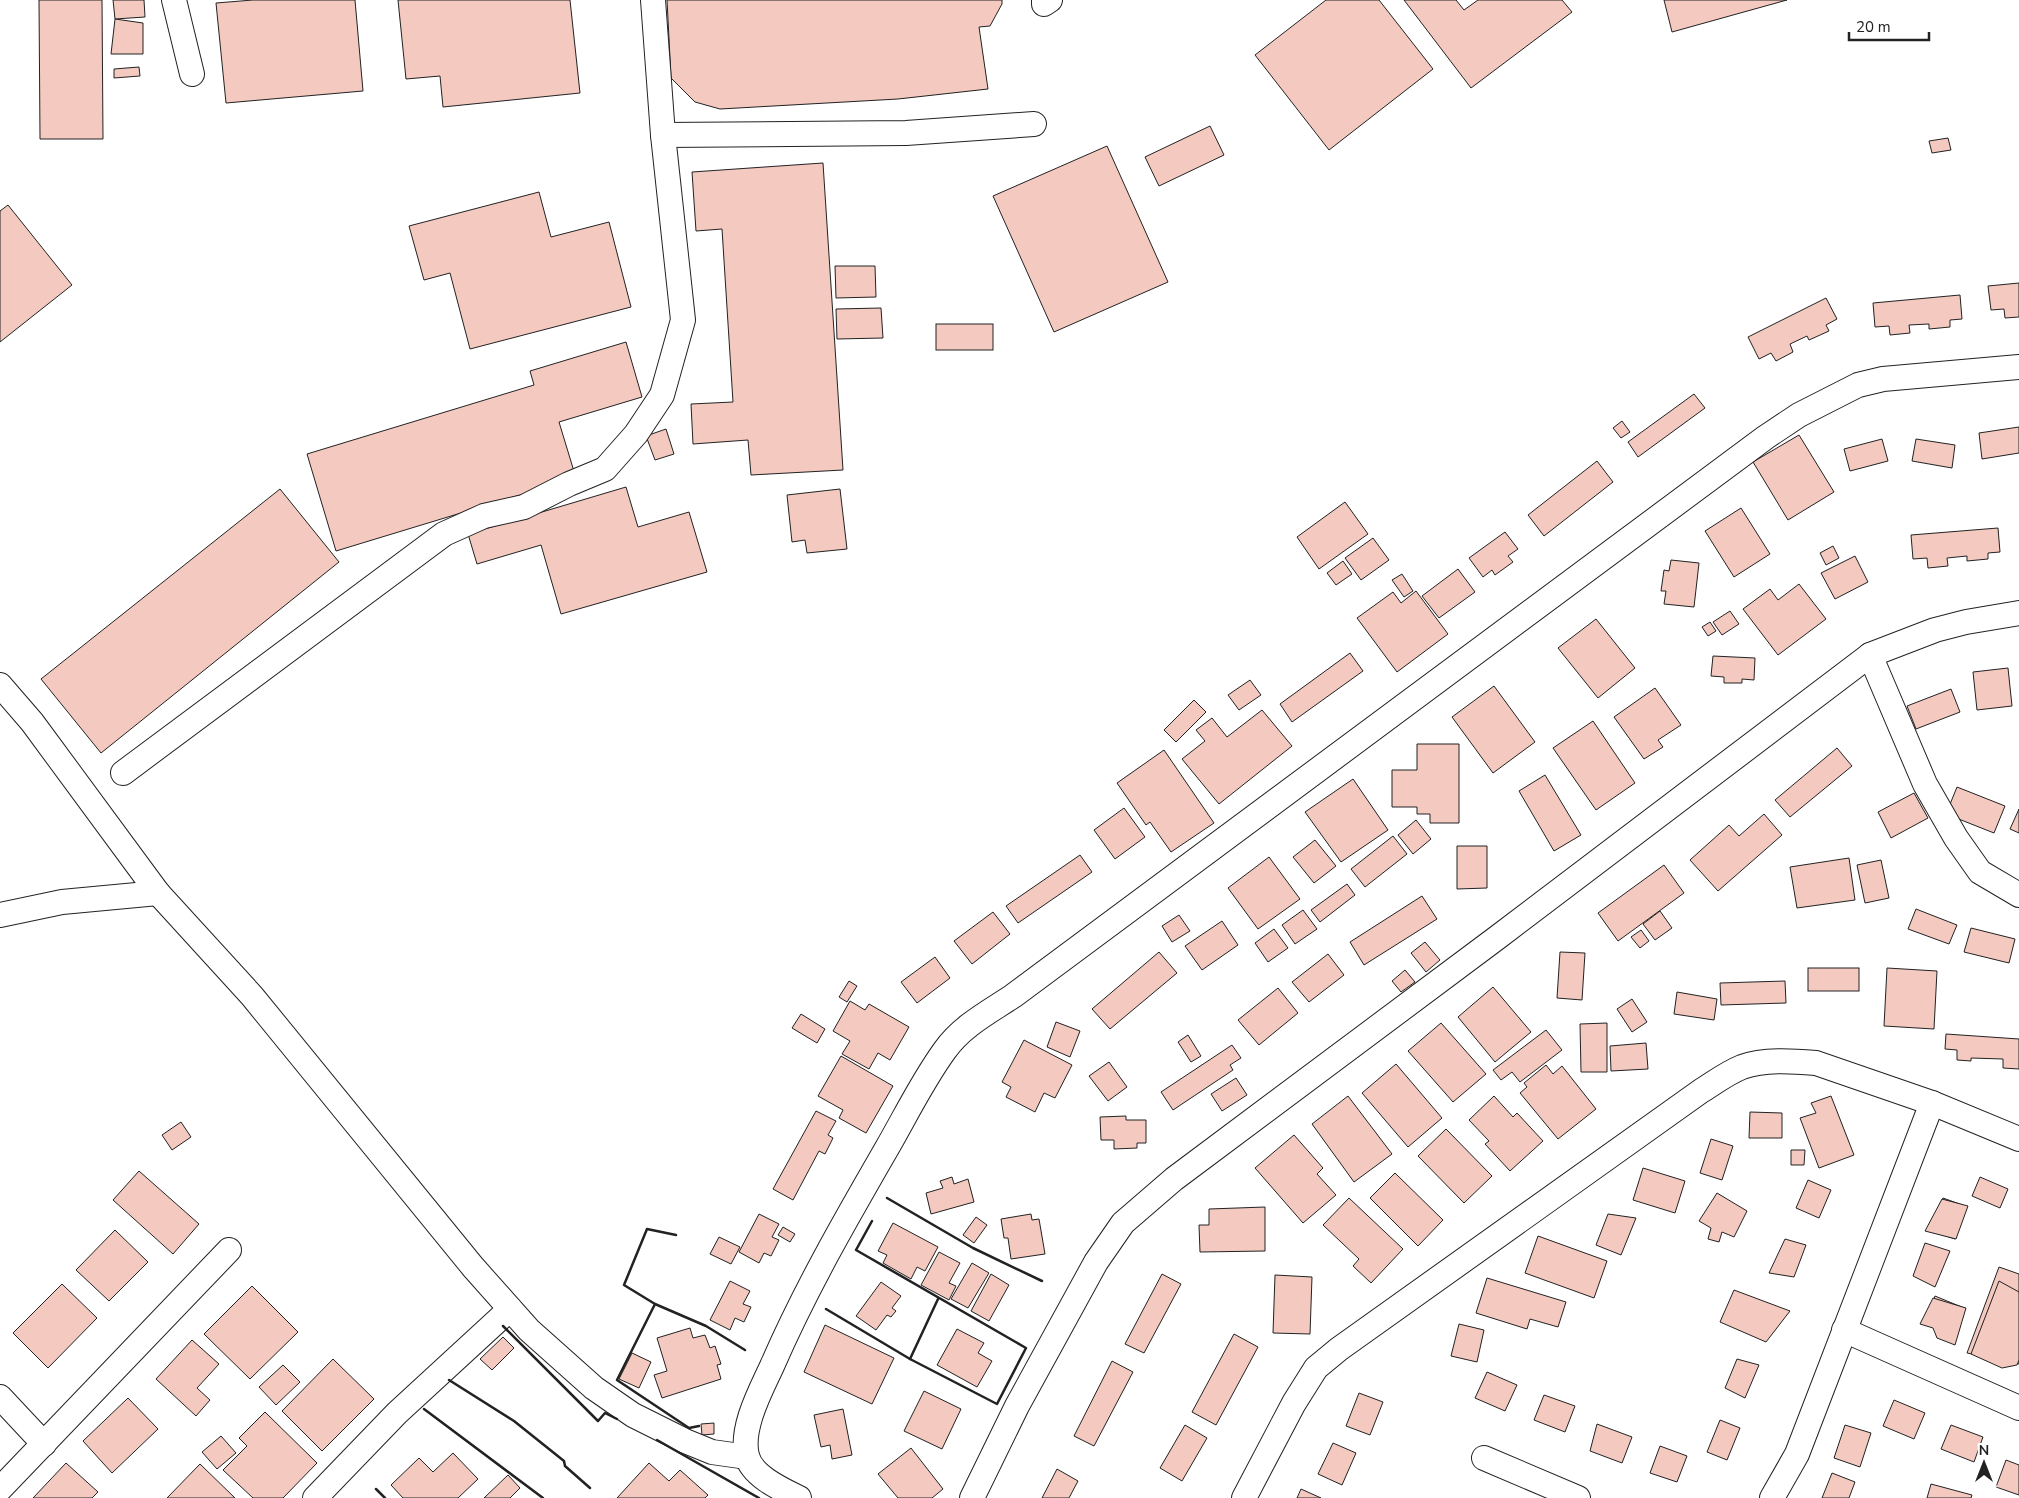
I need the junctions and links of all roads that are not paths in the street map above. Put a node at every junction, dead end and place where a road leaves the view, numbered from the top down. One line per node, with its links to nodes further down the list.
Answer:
1 (174, 0): 5 (street)
2 (653, 0): 7 (street)
3 (1044, 0): 4 (street)
4 (1050, 0)
5 (192, 74)
6 (1034, 124): 7 (street)
7 (663, 135): 12 (street)
8 (2019, 367): 24 (street)
9 (2019, 613): 10 (street)
10 (1870, 655): 14 (street); 29 (street)
11 (0, 685): 13 (street)
12 (123, 773)
13 (158, 893): 15 (street); 19 (street)
14 (2019, 895)
15 (0, 915)
16 (1932, 1103): 17 (street); 20 (street); 30 (street)
17 (2019, 1139)
18 (228, 1250): 23 (street)
19 (510, 1309): 24 (street); 27 (street)
20 (1844, 1330): 22 (street); 32 (street)
21 (0, 1397): 23 (street)
22 (2019, 1408)
23 (44, 1444): 26 (street)
24 (747, 1457): 28 (street)
25 (1484, 1458): 31 (street)
26 (0, 1489)
27 (315, 1498)
28 (798, 1498)
29 (972, 1498)
30 (1244, 1498)
31 (1578, 1498)
32 (1772, 1498)

